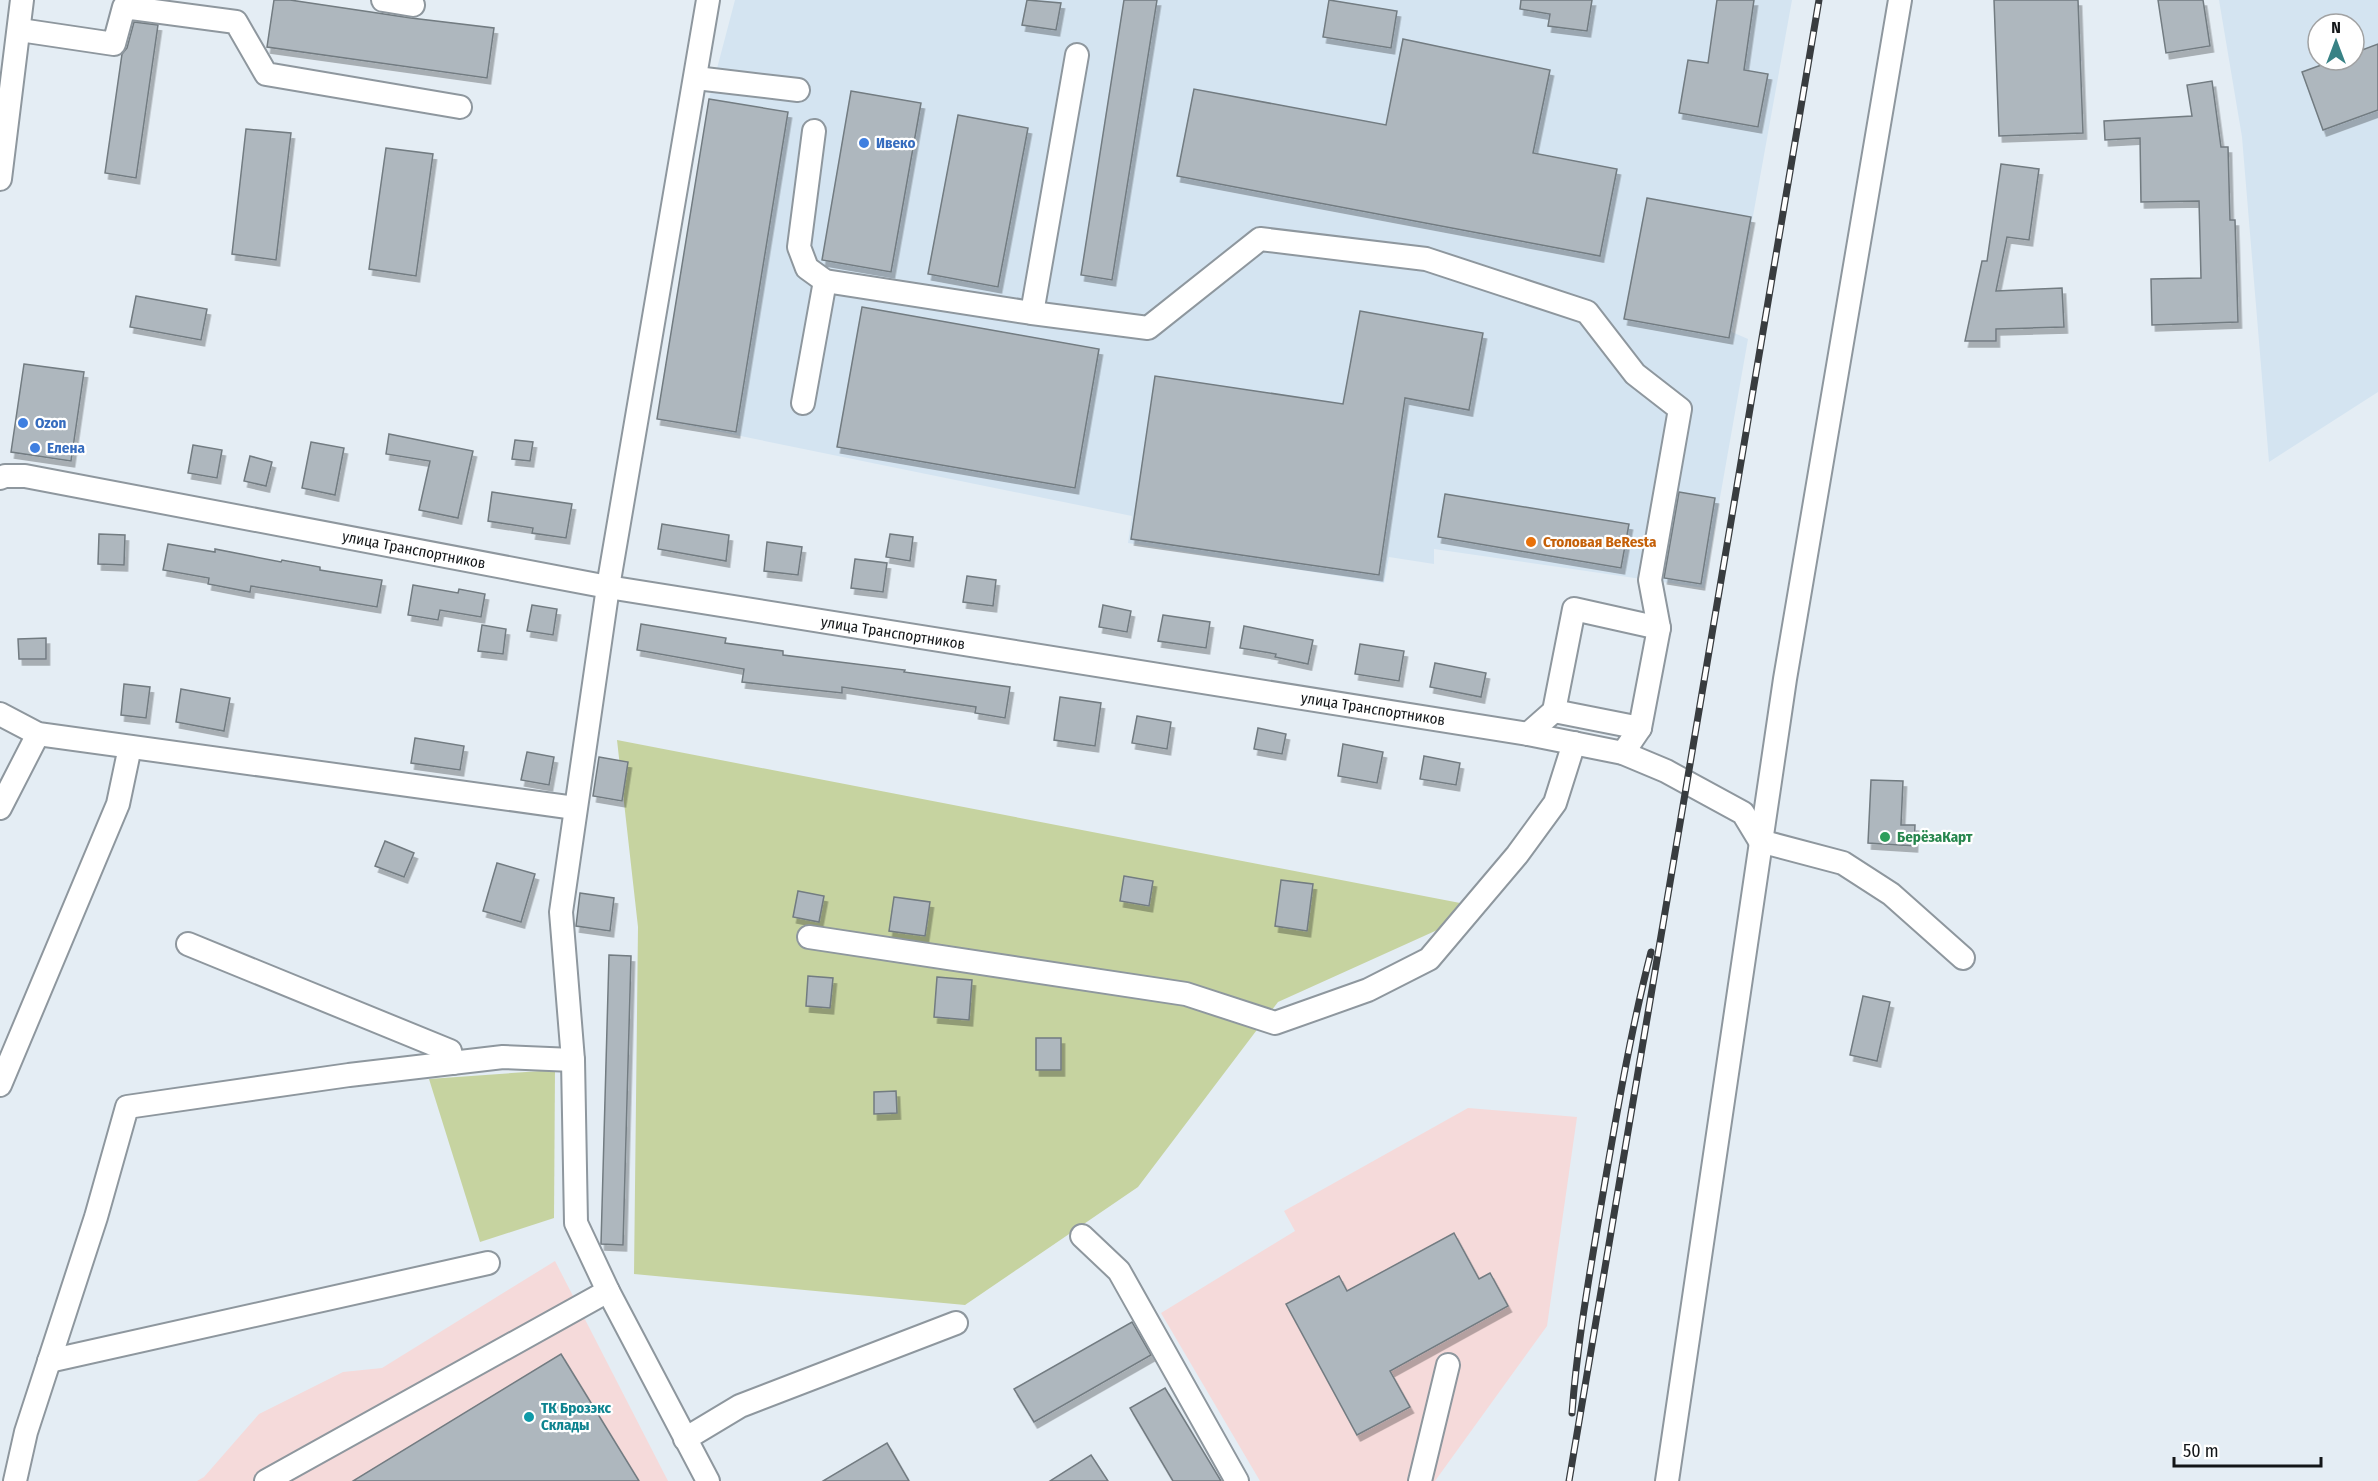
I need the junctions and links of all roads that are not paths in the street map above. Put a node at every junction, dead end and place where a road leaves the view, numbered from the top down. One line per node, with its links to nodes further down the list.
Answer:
1 (22, 0): 6 (street)
2 (383, 0): 5 (street)
3 (708, 0): 8 (street)
4 (1900, 0): 29 (street)
5 (413, 5)
6 (20, 30): 10 (street); 12 (street)
7 (1077, 55): 14 (street)
8 (696, 78): 9 (street); 17 (street)
9 (798, 90)
10 (460, 107)
11 (814, 130): 13 (street)
12 (0, 179)
13 (825, 281): 14 (street); 15 (street)
14 (1032, 313): 18 (street)
15 (803, 403)
16 (0, 478): 17 (street, улица Транспортников)
17 (608, 587): 23 (street, улица Транспортников); 28 (street)
18 (1659, 628): 19 (street); 21 (street)
19 (1554, 711): 21 (street); 23 (street)
20 (0, 714): 22 (street)
21 (1640, 728): 26 (street)
22 (38, 734): 25 (street); 27 (street)
23 (1528, 734): 24 (street, улица Транспортников)
24 (1574, 743): 26 (street, улица Транспортников); 30 (street)
25 (130, 747): 28 (street); 35 (street)
26 (1623, 753): 29 (street, улица Транспортников)
27 (0, 808)
28 (575, 808): 33 (street)
29 (1760, 841): 32 (street); 48 (street)
30 (809, 937)
31 (188, 944): 34 (street)
32 (1963, 958)
33 (573, 1060): 34 (street); 38 (street)
34 (453, 1063): 40 (street)
35 (0, 1085)
36 (1082, 1236): 46 (street)
37 (488, 1263): 40 (street)
38 (608, 1292): 42 (street); 44 (street)
39 (956, 1323): 42 (street)
40 (49, 1361): 43 (street)
41 (1448, 1365): 47 (street)
42 (686, 1439): 45 (street)
43 (15, 1481)
44 (266, 1481)
45 (708, 1481)
46 (1237, 1481)
47 (1420, 1481)
48 (1667, 1481)

